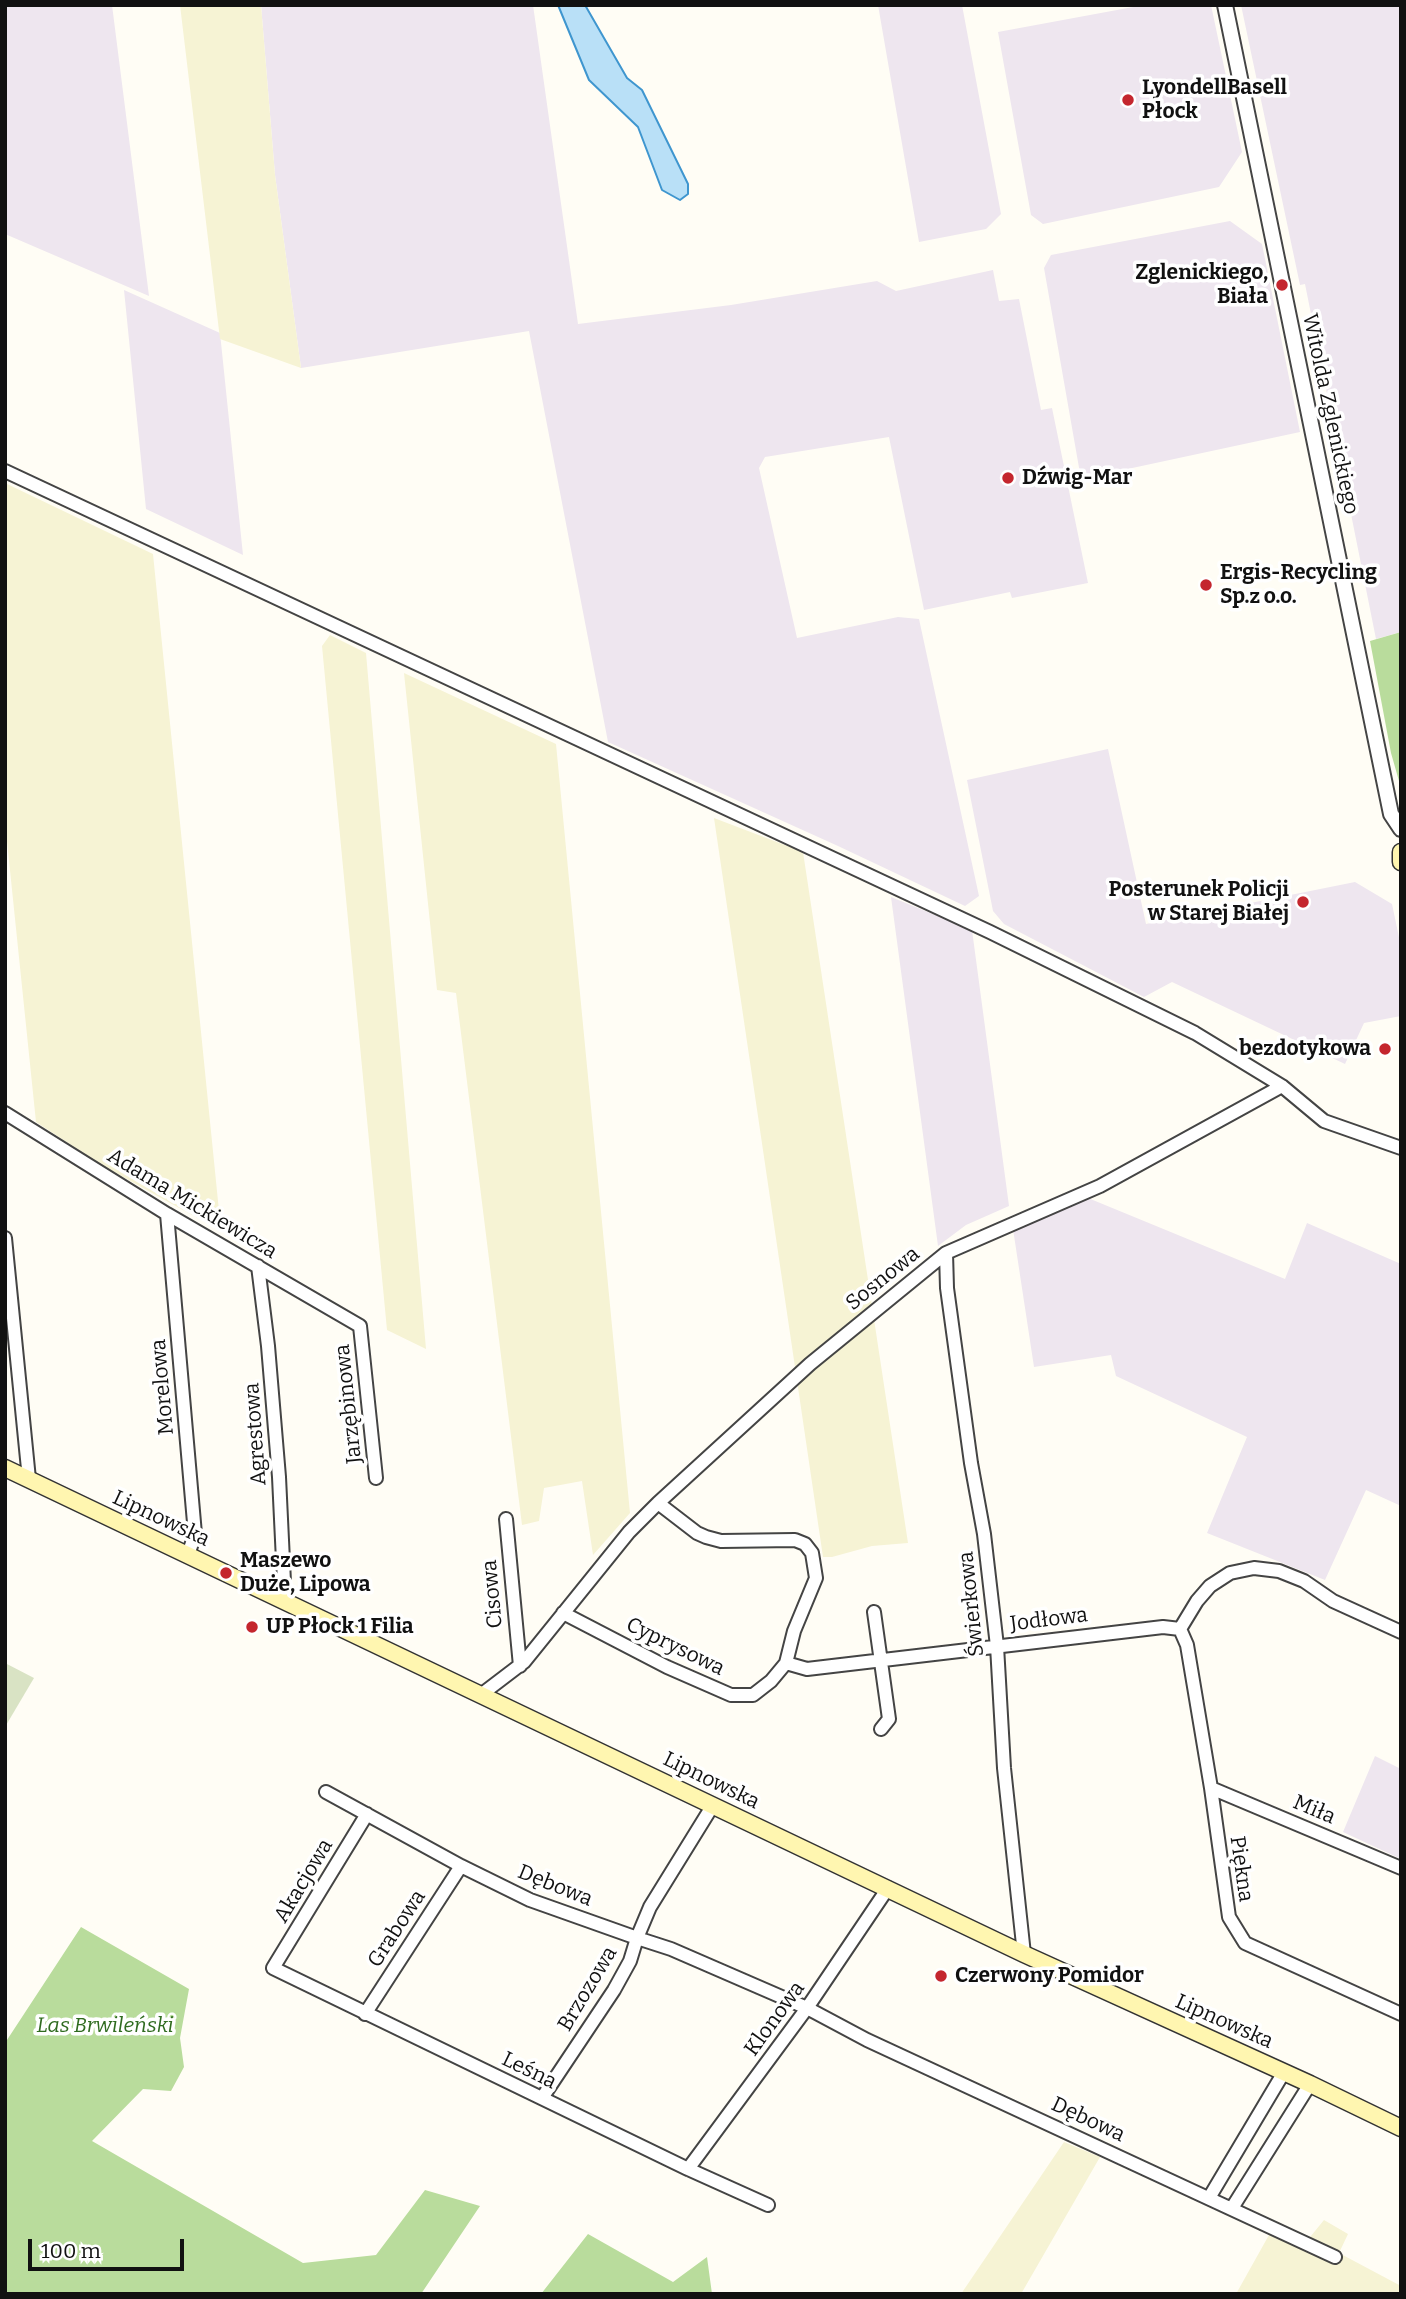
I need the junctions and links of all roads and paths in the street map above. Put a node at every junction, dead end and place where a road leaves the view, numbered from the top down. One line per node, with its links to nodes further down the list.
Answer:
1 (1225, 5): 3 (street, Witolda Zglenickiego)
2 (5, 471): 6 (street)
3 (1401, 829)
4 (1401, 852): 5 (main road)
5 (1401, 862)
6 (1282, 1086): 8 (street); 11 (street, Sosnowa)
7 (5, 1113): 9 (street, Adama Mickiewicza)
8 (1401, 1148)
9 (167, 1214): 12 (street, Adama Mickiewicza); 19 (street, Morelowa)
10 (5, 1238): 16 (street)
11 (946, 1253): 17 (street, Sosnowa); 25 (street, Świerkowa)
12 (258, 1266): 13 (street, Adama Mickiewicza); 20 (street, Agrestowa)
13 (360, 1326): 15 (street, Jarzębinowa)
14 (5, 1468): 16 (main road, Lipnowska)
15 (376, 1478)
16 (29, 1479): 19 (main road, Lipnowska)
17 (658, 1503): 22 (street, Sosnowa); 27 (street)
18 (506, 1519): 28 (street, Cisowa)
19 (188, 1555): 20 (main road, Lipnowska)
20 (282, 1600): 29 (main road, Lipnowska)
21 (874, 1612): 26 (street)
22 (563, 1613): 27 (street, Cyprysowa); 28 (street, Sosnowa)
23 (1180, 1629): 24 (street); 25 (street, Jodłowa); 31 (street, Piękna)
24 (1401, 1632)
25 (997, 1646): 26 (street, Jodłowa); 39 (street, Świerkowa)
26 (881, 1660): 27 (street, Jodłowa); 30 (street)
27 (786, 1663)
28 (520, 1666): 29 (street, Sosnowa)
29 (482, 1694): 33 (main road, Lipnowska)
30 (881, 1729)
31 (1211, 1788): 36 (street, Miła); 44 (street, Piękna)
32 (326, 1792): 34 (street, Dębowa)
33 (713, 1805): 37 (main road, Lipnowska); 38 (street)
34 (366, 1814): 35 (street, Dębowa); 40 (street, Akacjowa)
35 (461, 1866): 38 (street, Dębowa); 43 (street, Grabowa)
36 (1401, 1868)
37 (888, 1888): 39 (main road, Lipnowska); 42 (street, Klonowa)
38 (638, 1938): 41 (street, Brzozowa); 47 (street, Brzozowa)
39 (1024, 1954): 45 (main road, Lipnowska)
40 (273, 1968): 43 (street, Leśna)
41 (761, 1987): 42 (street, Dębowa)
42 (807, 2008): 49 (street, Klonowa); 50 (street, Dębowa)
43 (365, 2014): 47 (street, Leśna)
44 (1401, 2014)
45 (1284, 2073): 46 (main road, Lipnowska); 50 (street)
46 (1310, 2084): 48 (main road, Lipnowska); 52 (street)
47 (541, 2098): 49 (street, Leśna)
48 (1401, 2128)
49 (688, 2169): 51 (street, Leśna)
50 (1209, 2198): 52 (street, Dębowa)
51 (768, 2205)
52 (1232, 2208): 53 (street, Dębowa)
53 (1335, 2257)

